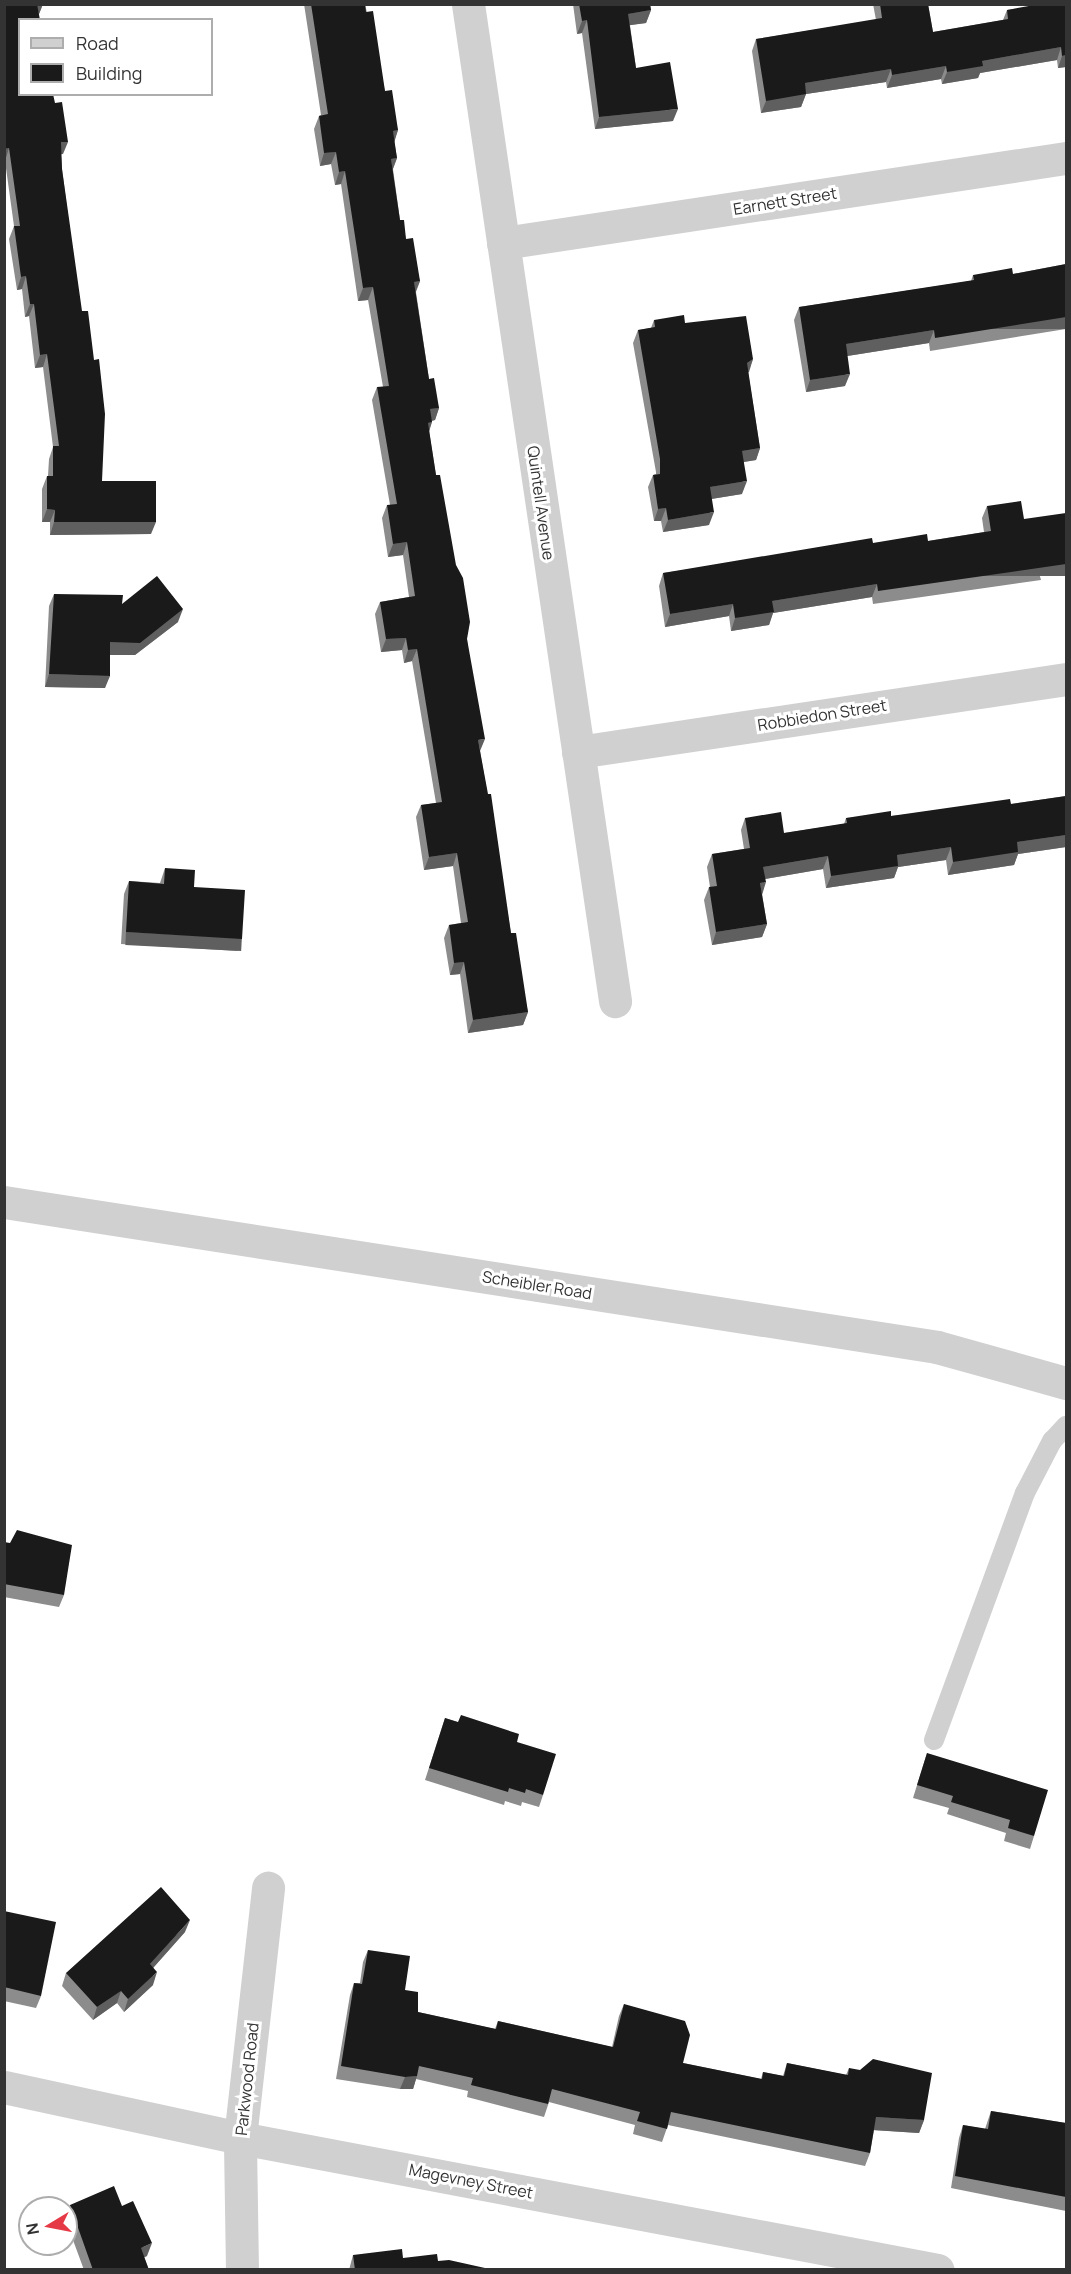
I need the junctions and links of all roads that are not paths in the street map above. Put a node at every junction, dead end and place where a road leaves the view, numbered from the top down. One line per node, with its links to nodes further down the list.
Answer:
1 (468, 4): 3 (street, Quintell Avenue)
2 (1066, 158): 3 (street, Earnett Street)
3 (503, 243): 5 (street, Quintell Avenue)
4 (1066, 679): 5 (street, Robbiedon Street)
5 (578, 752): 6 (street, Quintell Avenue)
6 (615, 1001)
7 (4, 1202): 8 (street, Scheibler Road)
8 (1066, 1383)
9 (1066, 1426): 10 (lane)
10 (934, 1740)
11 (268, 1888): 13 (street, Parkwood Road)
12 (4, 2087): 13 (street, Magevney Street)
13 (240, 2138): 14 (street, Parkwood Road); 15 (street, Magevney Street)
14 (243, 2270)
15 (938, 2270)

